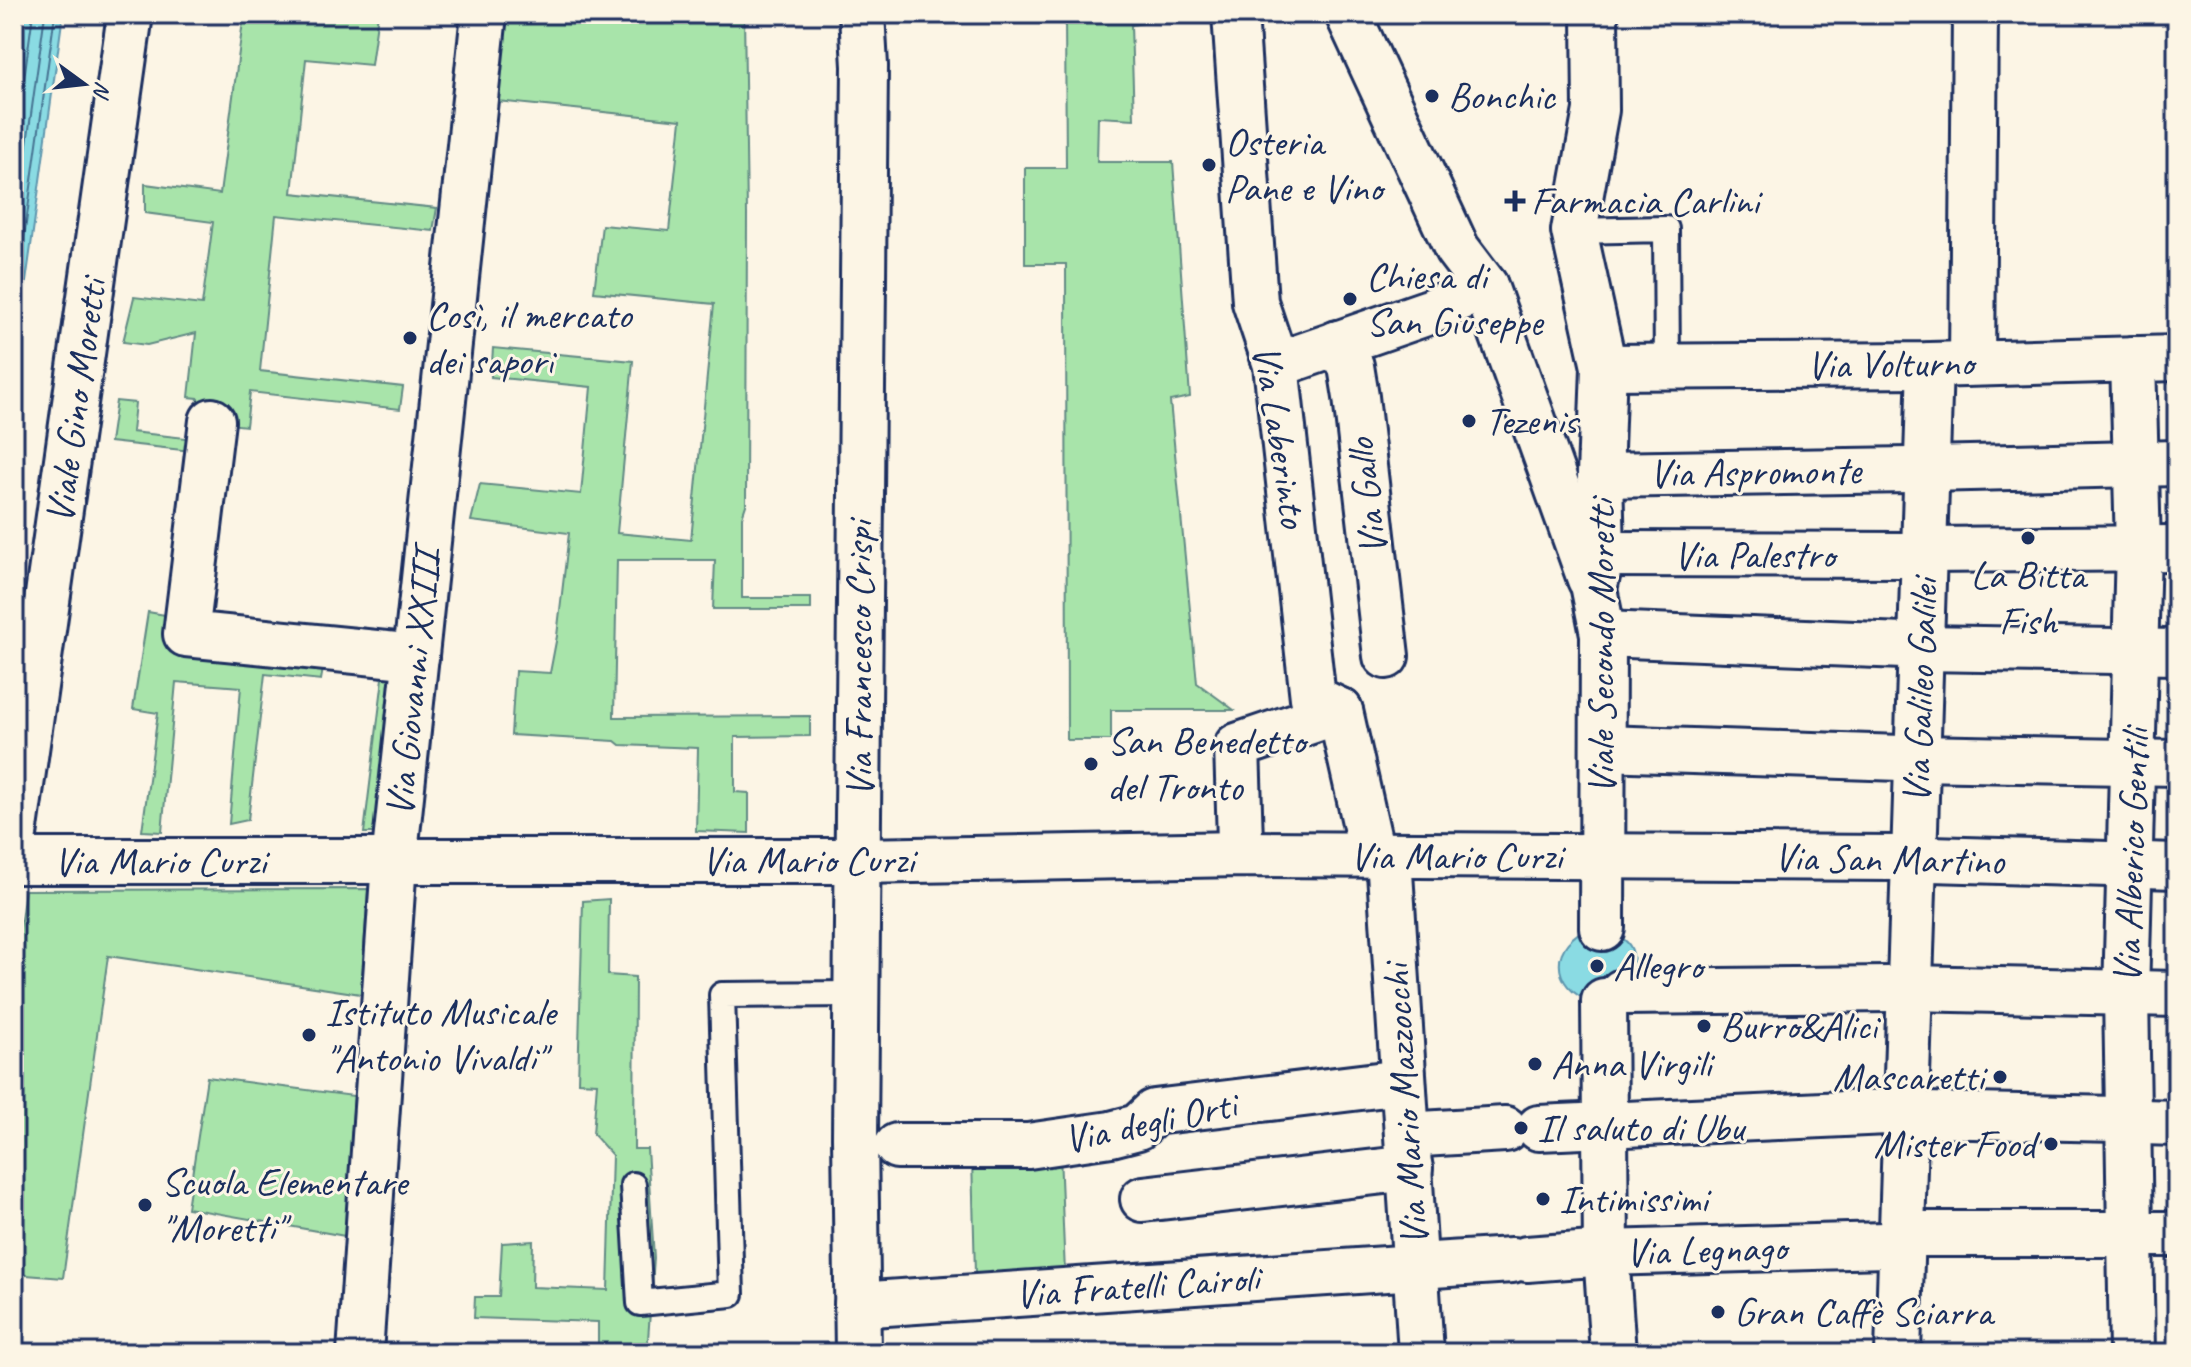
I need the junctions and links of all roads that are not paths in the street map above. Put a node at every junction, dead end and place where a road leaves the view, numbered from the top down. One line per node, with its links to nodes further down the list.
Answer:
1 (130, 14): 36 (street, Viale Gino Moretti)
2 (484, 14): 30 (street, Via Giovanni XXIII)
3 (862, 14): 42 (street, Via Francesco Crispi)
4 (1235, 14): 14 (street, Via Laberinto)
5 (1348, 14): 9 (street)
6 (1595, 14): 8 (street)
7 (1975, 14): 13 (street)
8 (1574, 231): 16 (street, Viale Secondo Moretti); 17 (lane)
9 (1485, 286): 10 (street); 25 (street)
10 (1338, 343): 14 (street); 29 (street, Via Gallo)
11 (2177, 358): 12 (street, Via Volturno)
12 (2133, 359): 13 (street, Via Volturno); 20 (street, Via Alberico Gentili)
13 (1972, 363): 15 (street, Via Volturno)
14 (1276, 365): 31 (street, Via Laberinto)
15 (1930, 365): 17 (street, Via Volturno); 21 (street, Via Galileo Galilei)
16 (1604, 367): 17 (street, Via Volturno); 22 (street, Viale Secondo Moretti)
17 (1667, 367)
18 (212, 421): 30 (street)
19 (2177, 463): 20 (street, Via Aspromonte)
20 (2134, 464): 21 (street, Via Aspromonte); 23 (street, Via Alberico Gentili)
21 (1919, 469): 22 (street, Via Aspromonte); 24 (street, Via Galileo Galilei)
22 (1600, 475): 25 (street, Viale Secondo Moretti)
23 (2158, 548): 24 (street, Via Palestro); 28 (street, Via Alberico Gentili)
24 (1915, 553): 25 (street, Via Palestro); 27 (street, Via Galileo Galilei)
25 (1598, 572): 26 (street, Viale Secondo Moretti)
26 (1603, 634): 27 (street); 32 (street, Viale Secondo Moretti)
27 (1912, 647): 28 (street); 33 (street, Via Galileo Galilei)
28 (2157, 653): 34 (street, Via Alberico Gentili)
29 (1386, 656)
30 (416, 657): 43 (street, Via Giovanni XXIII)
31 (1340, 711): 37 (street); 38 (street)
32 (1603, 748): 33 (street); 39 (street, Viale Secondo Moretti)
33 (1909, 758): 34 (street); 40 (street, Via Galileo Galilei)
34 (2132, 761): 35 (street); 44 (street, Via Alberico Gentili)
35 (2177, 763)
36 (14, 835)
37 (1240, 841)
38 (1379, 848): 39 (street, Via Mario Curzi); 42 (street, Via Mario Curzi); 51 (street, Via Mario Mazzocchi)
39 (1602, 856): 40 (street, Via San Martino); 46 (street, Viale Secondo Moretti)
40 (1914, 858): 44 (street, Via San Martino); 47 (street, Via Galileo Galilei)
41 (14, 861): 43 (street, Via Mario Curzi)
42 (858, 861): 43 (street, Via Mario Curzi); 48 (street, Via Francesco Crispi)
43 (394, 862): 64 (street, Via Giovanni XXIII)
44 (2129, 865): 45 (street, Via San Martino); 49 (street, Via Alberico Gentili)
45 (2177, 866)
46 (1602, 928)
47 (1900, 989): 49 (street); 53 (street); 60 (street, Via Galileo Galilei)
48 (857, 994): 56 (lane); 63 (street, Via Francesco Crispi)
49 (2126, 994): 50 (street); 58 (street, Via Alberico Gentili)
50 (2177, 994)
51 (1402, 1082): 54 (street, Via degli Orti); 55 (street, Via Mario Mazzocchi)
52 (2146, 1121): 53 (street)
53 (1603, 1124): 55 (street); 61 (street)
54 (897, 1146)
55 (1416, 1151): 57 (street); 62 (street, Via Mario Mazzocchi)
56 (633, 1185)
57 (1143, 1199)
58 (2130, 1233): 59 (street, Via Legnago); 60 (street, Via Legnago); 69 (street, Via Alberico Gentili)
59 (2177, 1234)
60 (1892, 1239): 61 (street, Via Legnago); 68 (street, Via Galileo Galilei)
61 (1606, 1253): 62 (street, Via Legnago); 67 (street)
62 (1424, 1266): 63 (street, Via Fratelli Cairoli); 66 (street, Via Mario Mazzocchi)
63 (857, 1305): 65 (street, Via Francesco Crispi)
64 (360, 1353)
65 (858, 1353)
66 (1421, 1353)
67 (1613, 1353)
68 (1898, 1353)
69 (2132, 1353)

